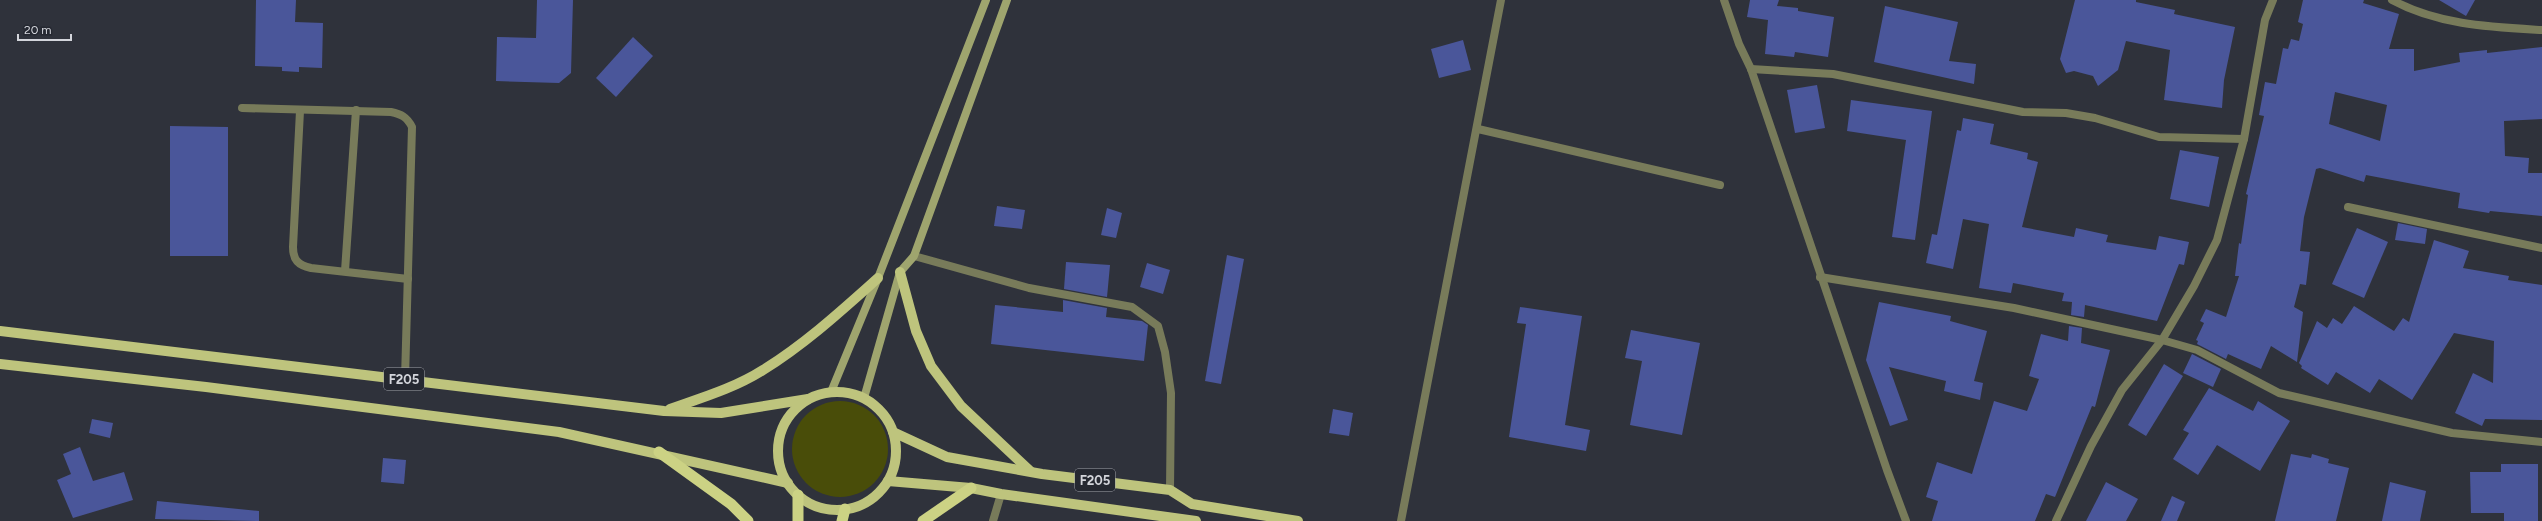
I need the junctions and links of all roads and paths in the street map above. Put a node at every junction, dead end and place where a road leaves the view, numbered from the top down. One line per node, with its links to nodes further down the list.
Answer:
1 (986, 0): 21 (main road)
2 (1007, 0): 17 (main road)
3 (1501, 0): 12 (street)
4 (1724, 0): 8 (street)
5 (2273, 0): 13 (street)
6 (2392, 0): 7 (street)
7 (2542, 30)
8 (1751, 69): 13 (street); 20 (street)
9 (242, 108): 11 (street)
10 (356, 110): 11 (street); 18 (street); 22 (street)
11 (300, 111): 18 (street)
12 (1478, 129): 14 (street); 49 (street)
13 (2244, 138): 24 (street)
14 (1720, 185)
15 (2348, 207): 16 (street)
16 (2542, 248)
17 (914, 256): 19 (main road); 38 (street)
18 (345, 271): 22 (street)
19 (900, 272): 28 (main road); 34 (main road)
20 (1820, 277): 24 (street); 50 (street)
21 (878, 278): 27 (main road); 30 (main road)
22 (408, 279): 26 (street)
23 (0, 331): 26 (main road, F205)
24 (2162, 340): 32 (street); 51 (street)
25 (0, 364): 33 (main road, F205)
26 (405, 379): 30 (main road, F205)
27 (830, 392): 28 (main road, F205); 29 (main road, F205)
28 (864, 398): 31 (main road, F205)
29 (808, 399): 30 (main road, F205); 36 (main road, F205)
30 (664, 411)
31 (893, 432): 34 (main road, F205); 35 (main road, F205)
32 (2542, 442)
33 (659, 452): 36 (main road, F205); 42 (highway)
34 (1030, 471): 38 (main road, F205)
35 (888, 481): 37 (main road, F205); 41 (main road, F205)
36 (788, 483): 40 (main road, F205)
37 (971, 488): 39 (main road, F205); 45 (highway)
38 (1170, 490): 48 (main road, F205)
39 (1001, 494): 46 (street); 47 (main road, F205)
40 (798, 495): 41 (main road, F205); 43 (highway)
41 (845, 509): 44 (highway)
42 (748, 521)
43 (798, 521)
44 (842, 521)
45 (924, 521)
46 (993, 521)
47 (1196, 521)
48 (1298, 521)
49 (1401, 521)
50 (1906, 521)
51 (2056, 521)

